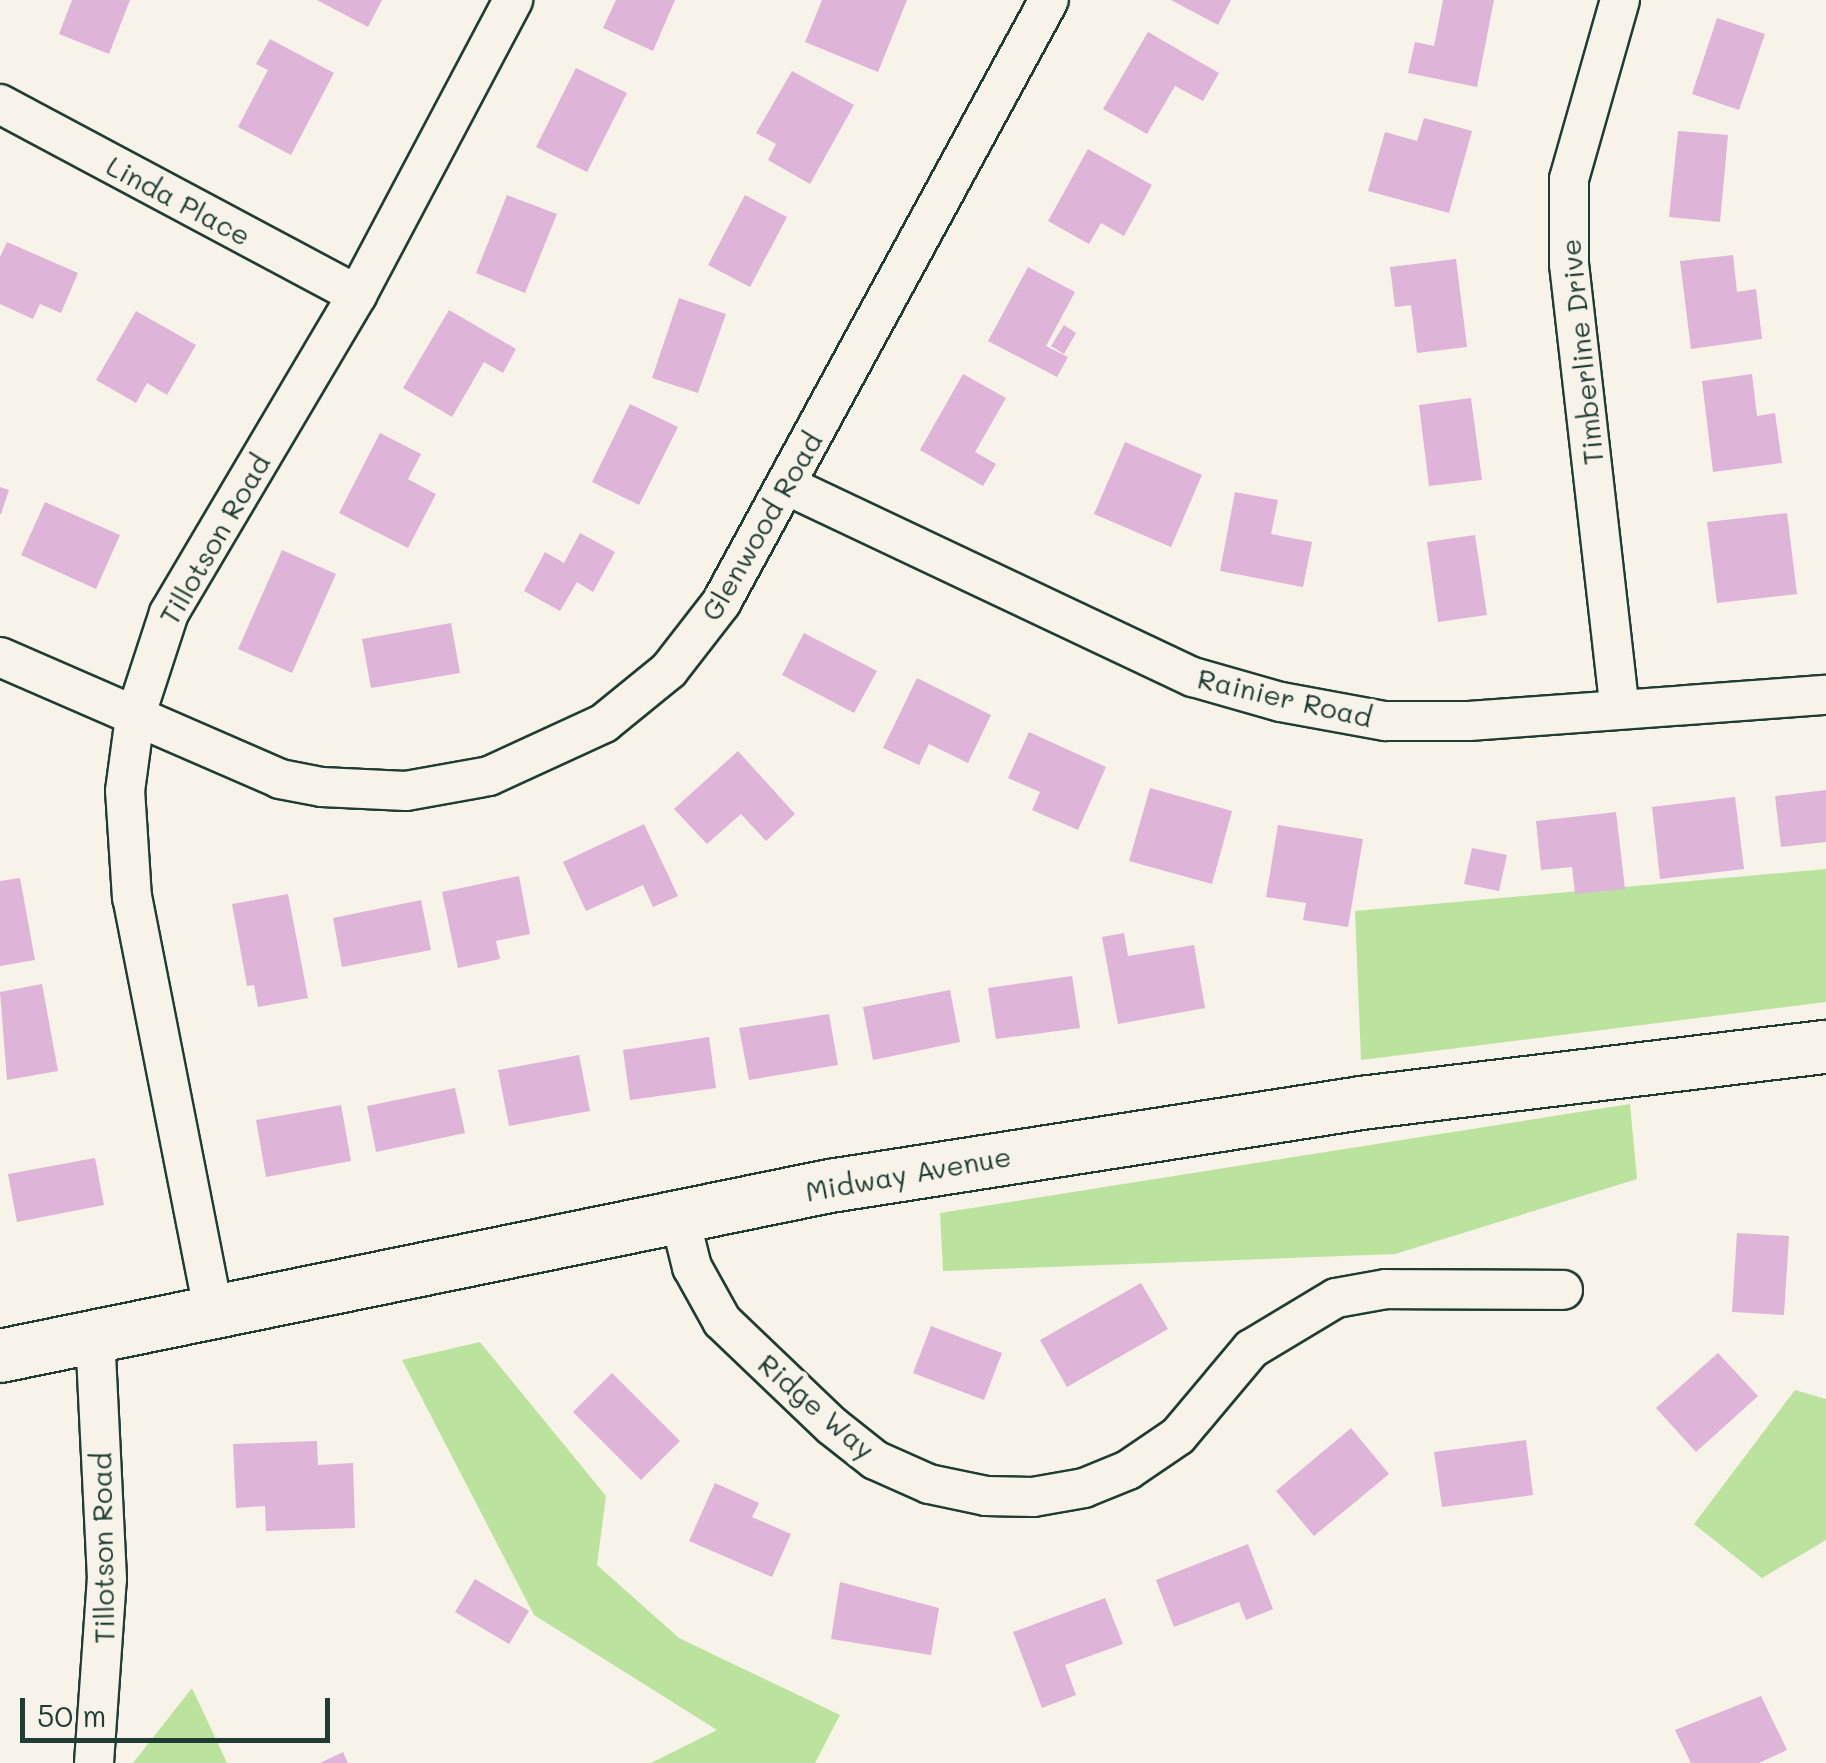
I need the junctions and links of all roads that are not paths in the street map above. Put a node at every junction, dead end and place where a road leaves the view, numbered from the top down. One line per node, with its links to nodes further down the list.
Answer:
1 (513, 0): 5 (street, Tillotson Road)
2 (1049, 0): 6 (street, Glenwood Road)
3 (1620, 0): 9 (street, Timberline Drive)
4 (0, 104): 5 (street, Linda Place)
5 (357, 295): 10 (street, Tillotson Road)
6 (786, 485): 9 (street, Rainier Road); 10 (street, Glenwood Road)
7 (0, 657): 10 (street, Glenwood Road)
8 (1826, 695): 9 (street, Rainier Road)
9 (1620, 710)
10 (135, 717): 14 (street, Tillotson Road)
11 (1826, 1048): 12 (main road, Midway Avenue)
12 (679, 1215): 13 (street, Ridge Way); 14 (main road, Midway Avenue)
13 (1562, 1290)
14 (213, 1309): 15 (main road, Midway Avenue)
15 (95, 1333): 16 (main road, Midway Avenue); 17 (street, Tillotson Road)
16 (0, 1356)
17 (94, 1763)

